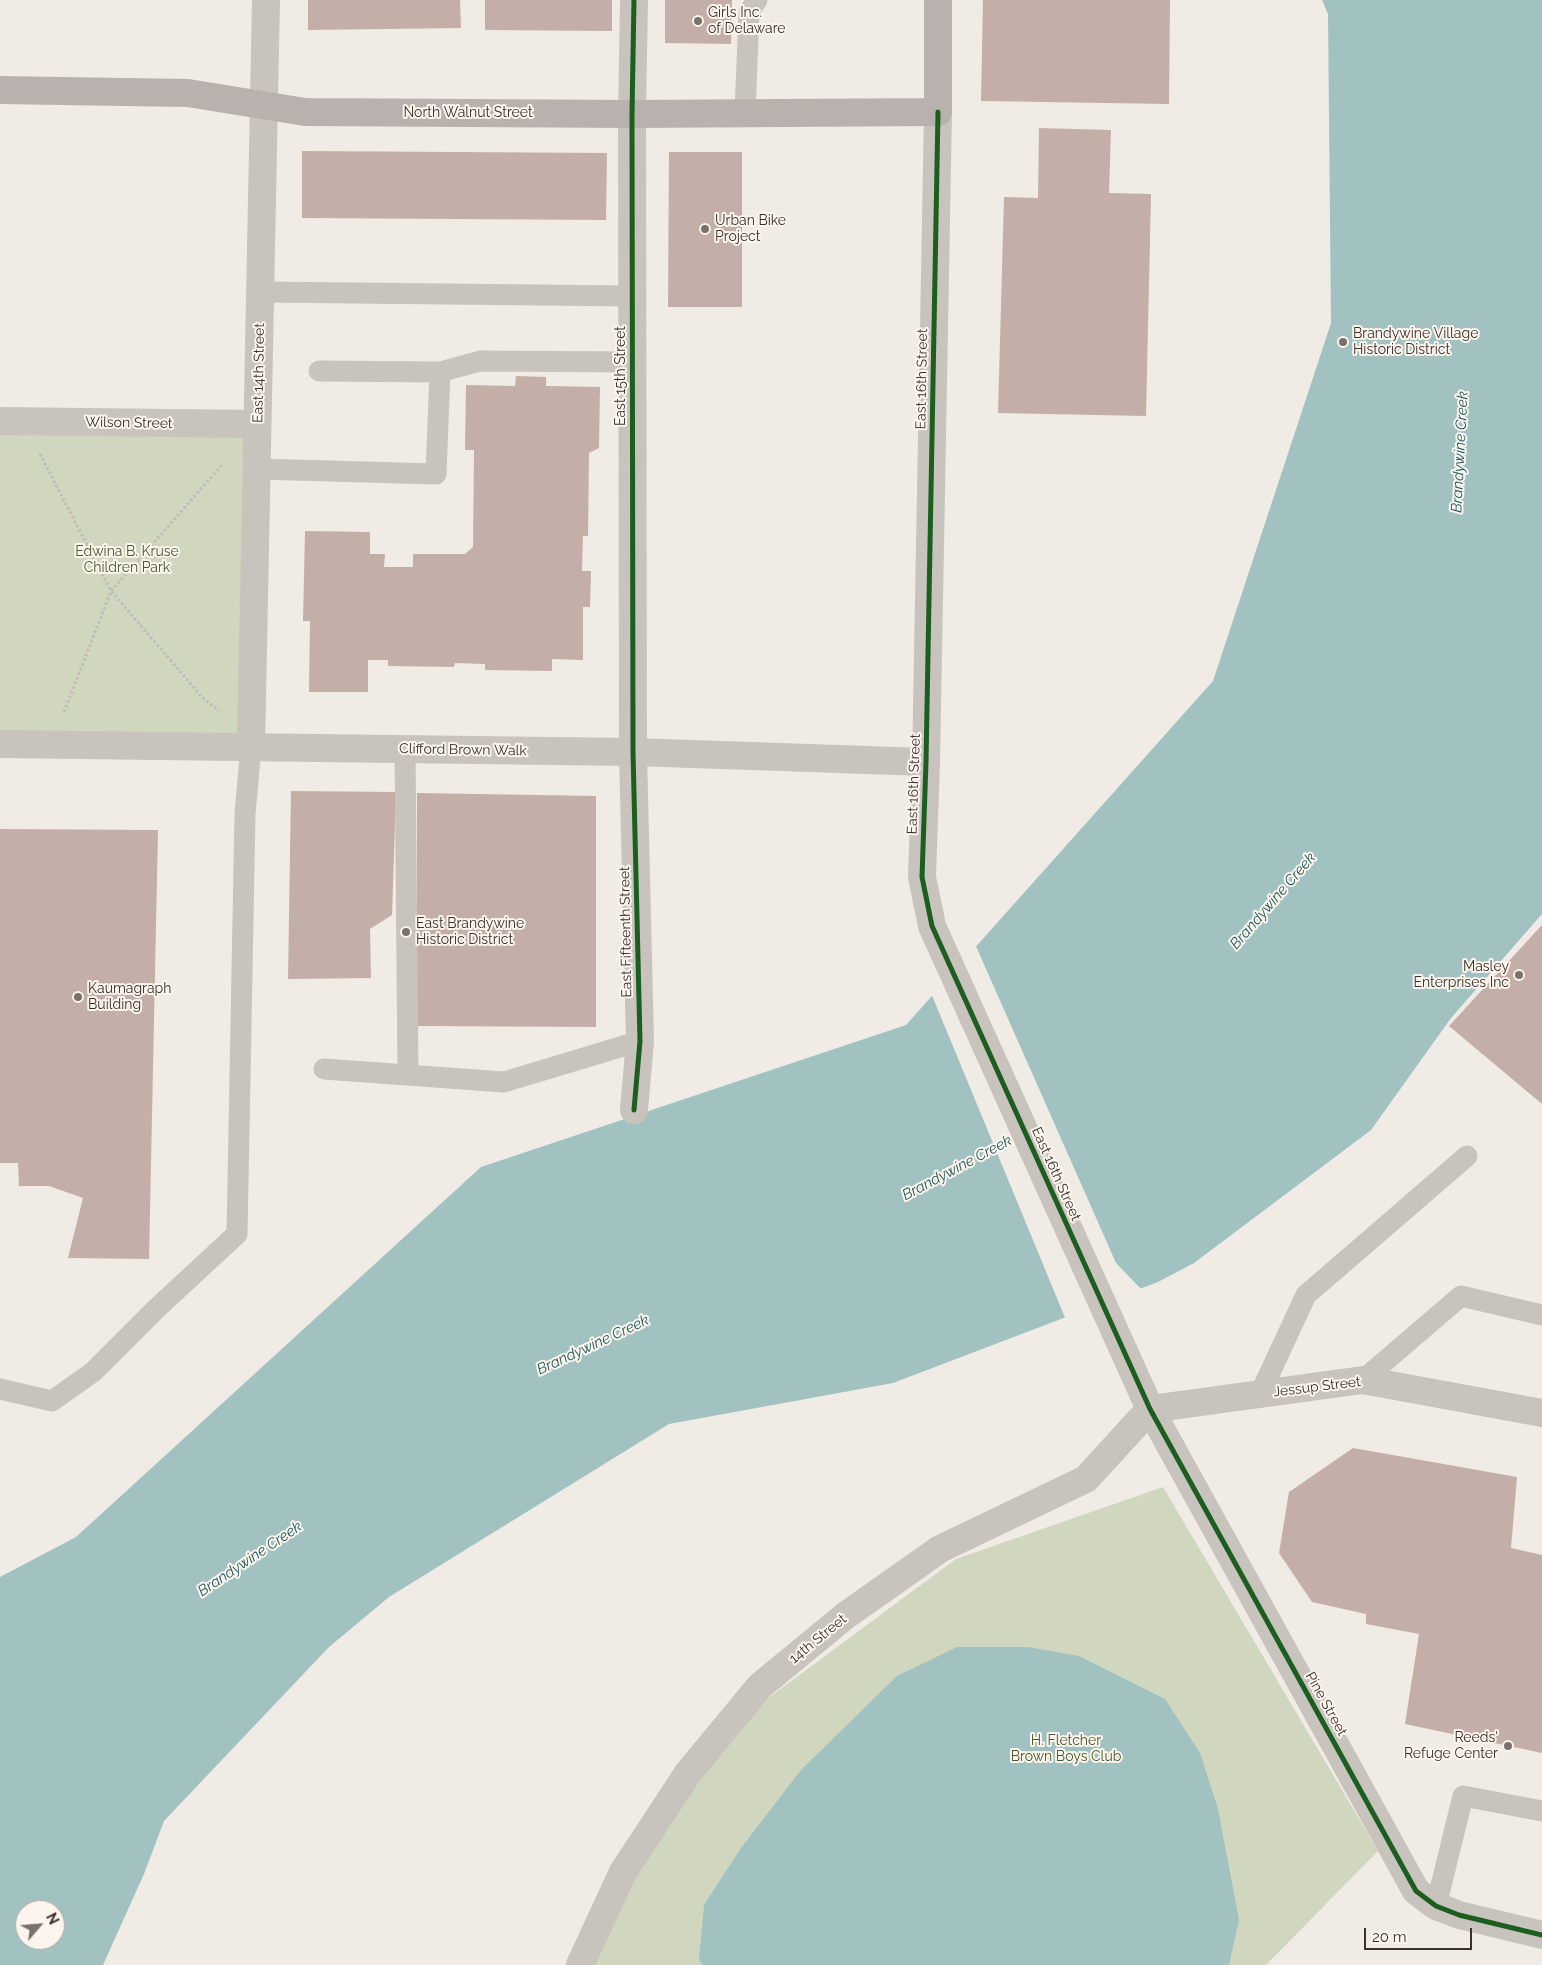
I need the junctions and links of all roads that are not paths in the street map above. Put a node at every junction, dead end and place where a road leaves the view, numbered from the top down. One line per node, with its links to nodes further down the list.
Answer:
1 (266, 0): 6 (street, East 14th Street)
2 (634, 0): 9 (street, East 15th Street)
3 (756, 0): 8 (lane)
4 (938, 0): 7 (main road, East 16th Street)
5 (0, 90): 6 (main road, North Walnut Street)
6 (264, 105): 9 (main road, North Walnut Street); 10 (street, East 14th Street)
7 (938, 112): 8 (main road, North Walnut Street); 22 (street, East 16th Street)
8 (744, 113): 9 (main road, North Walnut Street)
9 (632, 114): 11 (street, East 15th Street)
10 (261, 292): 11 (lane); 16 (street, East 14th Street)
11 (632, 296): 12 (street, East 15th Street)
12 (632, 362): 14 (lane); 21 (street, East 15th Street)
13 (319, 371): 14 (lane)
14 (440, 372): 17 (lane)
15 (0, 422): 16 (street, Wilson Street)
16 (258, 424): 17 (street, East 14th Street)
17 (257, 469): 19 (street, East 14th Street)
18 (0, 744): 19 (street, Clifford Brown Walk)
19 (251, 747): 20 (street, Clifford Brown Walk); 30 (lane)
20 (405, 749): 21 (street, Clifford Brown Walk); 25 (lane)
21 (633, 752): 22 (street, Clifford Brown Walk); 23 (street, East Fifteenth Street)
22 (926, 762): 32 (street, East 16th Street)
23 (640, 1041): 25 (lane); 26 (street, East Fifteenth Street)
24 (324, 1069): 25 (lane)
25 (408, 1076)
26 (634, 1110)
27 (1467, 1156): 31 (lane)
28 (1542, 1315): 29 (lane)
29 (1364, 1380): 31 (street, Jessup Street); 33 (street, Jessup Street)
30 (0, 1388)
31 (1260, 1394): 32 (street, Jessup Street)
32 (1150, 1409): 35 (street, Pine Street); 37 (street, 14th Street)
33 (1542, 1413)
34 (1542, 1811): 35 (lane)
35 (1436, 1906): 36 (street, Pine Street)
36 (1542, 1935)
37 (580, 1965)

